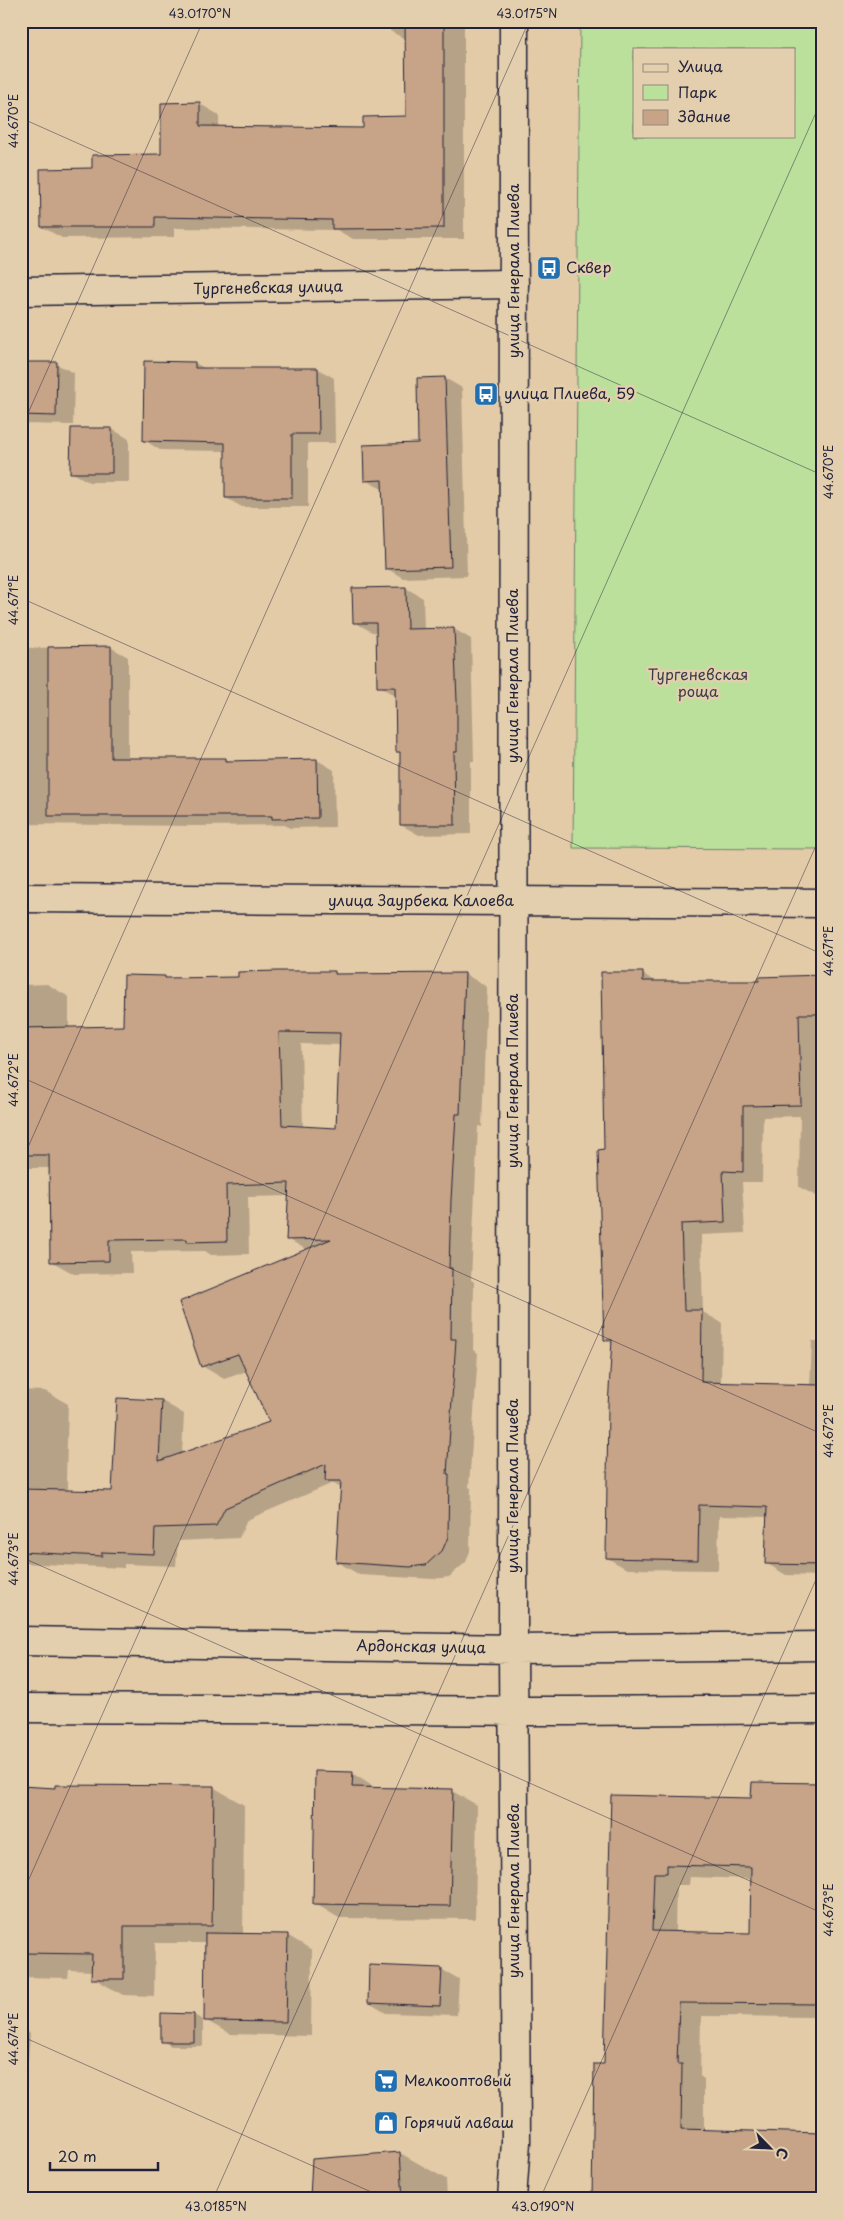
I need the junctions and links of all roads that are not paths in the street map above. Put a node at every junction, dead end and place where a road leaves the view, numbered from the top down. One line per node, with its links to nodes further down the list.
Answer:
1 (514, 21): 2 (street, улица Генерала Плиева)
2 (514, 284): 3 (street, Тургеневская улица); 5 (street, улица Генерала Плиева)
3 (21, 291)
4 (21, 898): 5 (street, улица Заурбека Калоева)
5 (512, 902): 6 (street, улица Заурбека Калоева); 9 (street, улица Генерала Плиева)
6 (822, 903)
7 (21, 1641): 9 (street, Ардонская улица)
8 (822, 1646): 9 (street, Ардонская улица)
9 (513, 1649): 12 (street, улица Генерала Плиева)
10 (21, 1708): 12 (street)
11 (822, 1709): 12 (street)
12 (514, 1711): 13 (street, улица Генерала Плиева)
13 (516, 2142): 14 (street, улица Генерала Плиева); 15 (street, улица Генерала Плиева)
14 (512, 2199)
15 (524, 2199)

